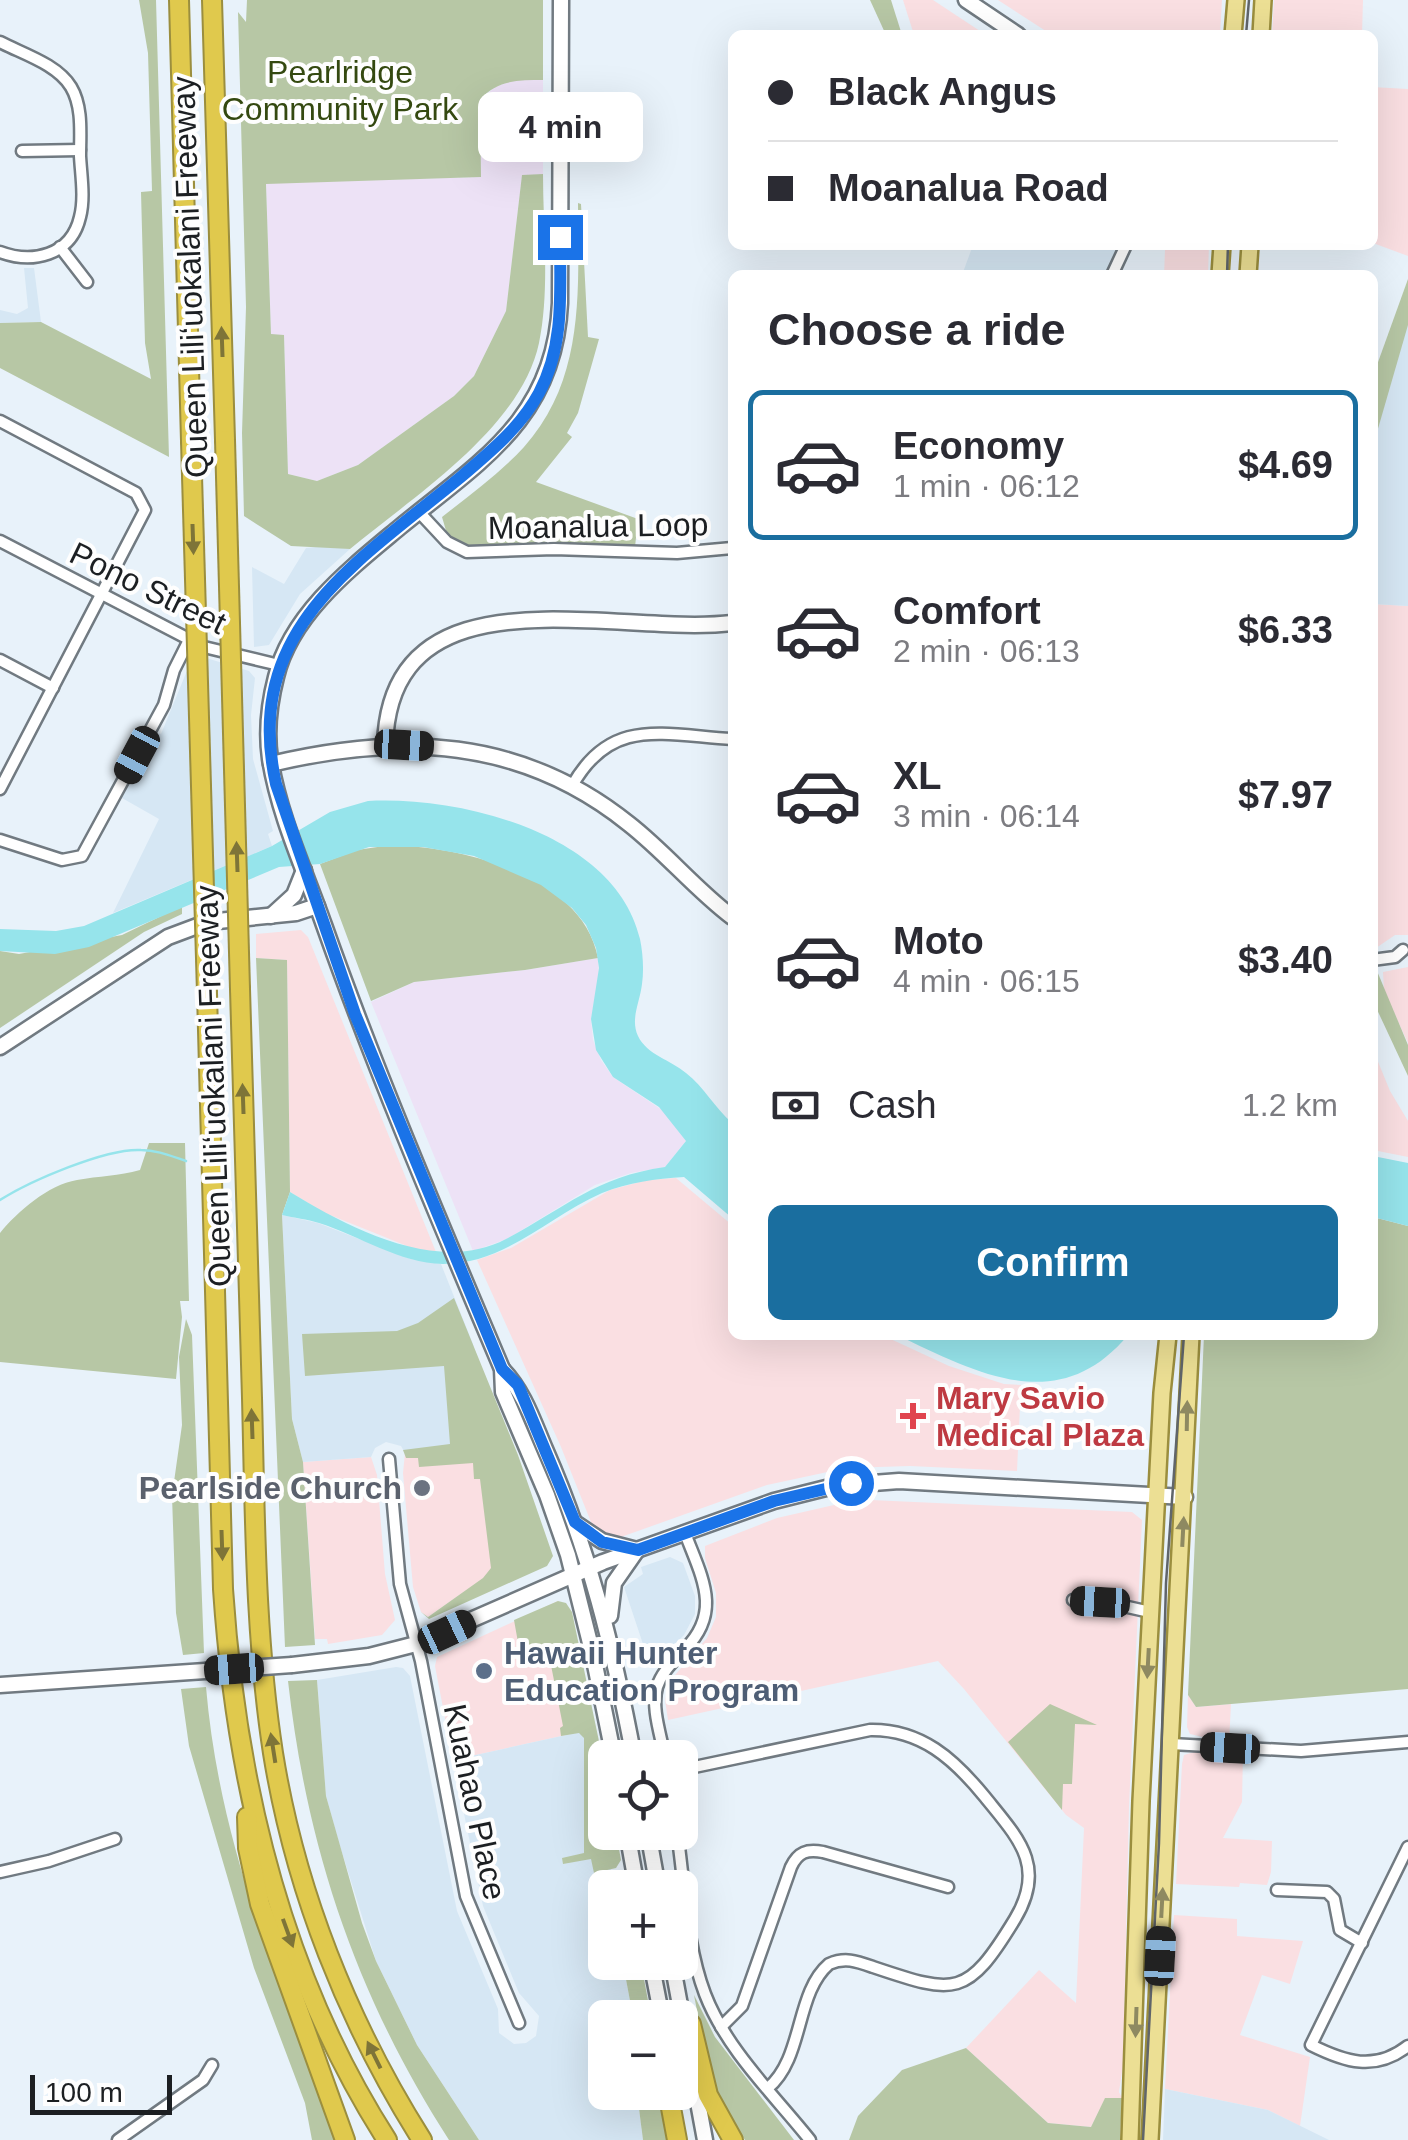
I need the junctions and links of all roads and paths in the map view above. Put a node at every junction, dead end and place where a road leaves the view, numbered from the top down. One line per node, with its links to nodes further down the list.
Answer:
1 (179, 0): 61 (highway, Queen Liliʻuokalani Freeway, one-way to 61, bridge)
2 (212, 0): 80 (highway, Queen Liliʻuokalani Freeway, one-way to 2, bridge)
3 (561, 0): 17 (main road)
4 (966, 0): 7 (main road)
5 (1236, 0): 8 (main road)
6 (1263, 0): 9 (main road)
7 (1011, 30)
8 (1233, 30)
9 (1261, 30)
10 (0, 42): 11 (street)
11 (80, 150): 12 (street); 13 (street)
12 (22, 151)
13 (60, 248): 14 (street); 15 (street)
14 (0, 252)
15 (87, 282)
16 (0, 422): 20 (street)
17 (419, 512): 19 (street, Moanalua Loop); 24 (main road)
18 (0, 541): 20 (street, Pono Street)
19 (728, 549)
20 (102, 595): 22 (street, Pono Street); 25 (street)
21 (728, 623): 27 (main road)
22 (189, 640): 24 (street, Pono Street); 31 (street)
23 (0, 660): 25 (street)
24 (279, 664): 28 (main road)
25 (53, 688): 30 (street)
26 (728, 739): 29 (street)
27 (385, 744): 28 (main road); 29 (main road)
28 (271, 764): 32 (main road)
29 (572, 786): 34 (main road)
30 (0, 788)
31 (0, 840)
32 (304, 870): 33 (main road); 35 (main road)
33 (317, 906): 35 (main road); 41 (main road)
34 (728, 913)
35 (270, 916): 38 (main road)
36 (1403, 950): 37 (street)
37 (1378, 959)
38 (0, 1047)
39 (1168, 1340): 43 (main road)
40 (1191, 1340): 44 (main road, one-way to 40)
41 (502, 1369): 45 (main road); 49 (main road)
42 (389, 1459): 53 (street, Kuahao Place)
43 (1157, 1496): 44 (main road); 46 (main road); 51 (main road)
44 (1185, 1496): 59 (main road, one-way to 44)
45 (575, 1522): 47 (main road); 48 (main road)
46 (685, 1533): 47 (main road); 57 (street)
47 (638, 1550): 48 (main road); 52 (main road)
48 (590, 1568): 49 (main road); 52 (main road)
49 (573, 1574): 53 (main road); 55 (main road)
50 (1073, 1600): 51 (street)
51 (1150, 1612): 85 (main road, one-way to 85)
52 (609, 1635): 56 (main road)
53 (416, 1644): 54 (main road, bridge); 69 (street, Kuahao Place)
54 (0, 1686)
55 (610, 1740)
56 (630, 1740)
57 (662, 1740)
58 (1408, 1742): 59 (street)
59 (1171, 1744): 86 (main road, one-way to 59)
60 (698, 1766): 74 (street)
61 (244, 1772): 78 (highway); 79 (highway, Queen Liliʻuokalani Freeway, one-way to 79)
62 (115, 1839): 65 (street)
63 (1408, 1847): 68 (street)
64 (680, 1850): 70 (street)
65 (0, 1872)
66 (948, 1887): 70 (street)
67 (1277, 1890): 68 (street)
68 (1362, 1943): 71 (street)
69 (519, 2023)
70 (721, 2027): 74 (street)
71 (1408, 2046)
72 (698, 2053): 83 (highway)
73 (212, 2065): 77 (street)
74 (768, 2088): 84 (street)
75 (698, 2102): 82 (main road)
76 (675, 2110): 81 (highway)
77 (118, 2140)
78 (345, 2140)
79 (387, 2140)
80 (422, 2140)
81 (680, 2140)
82 (705, 2140)
83 (734, 2140)
84 (810, 2140)
85 (1130, 2140)
86 (1150, 2140)

